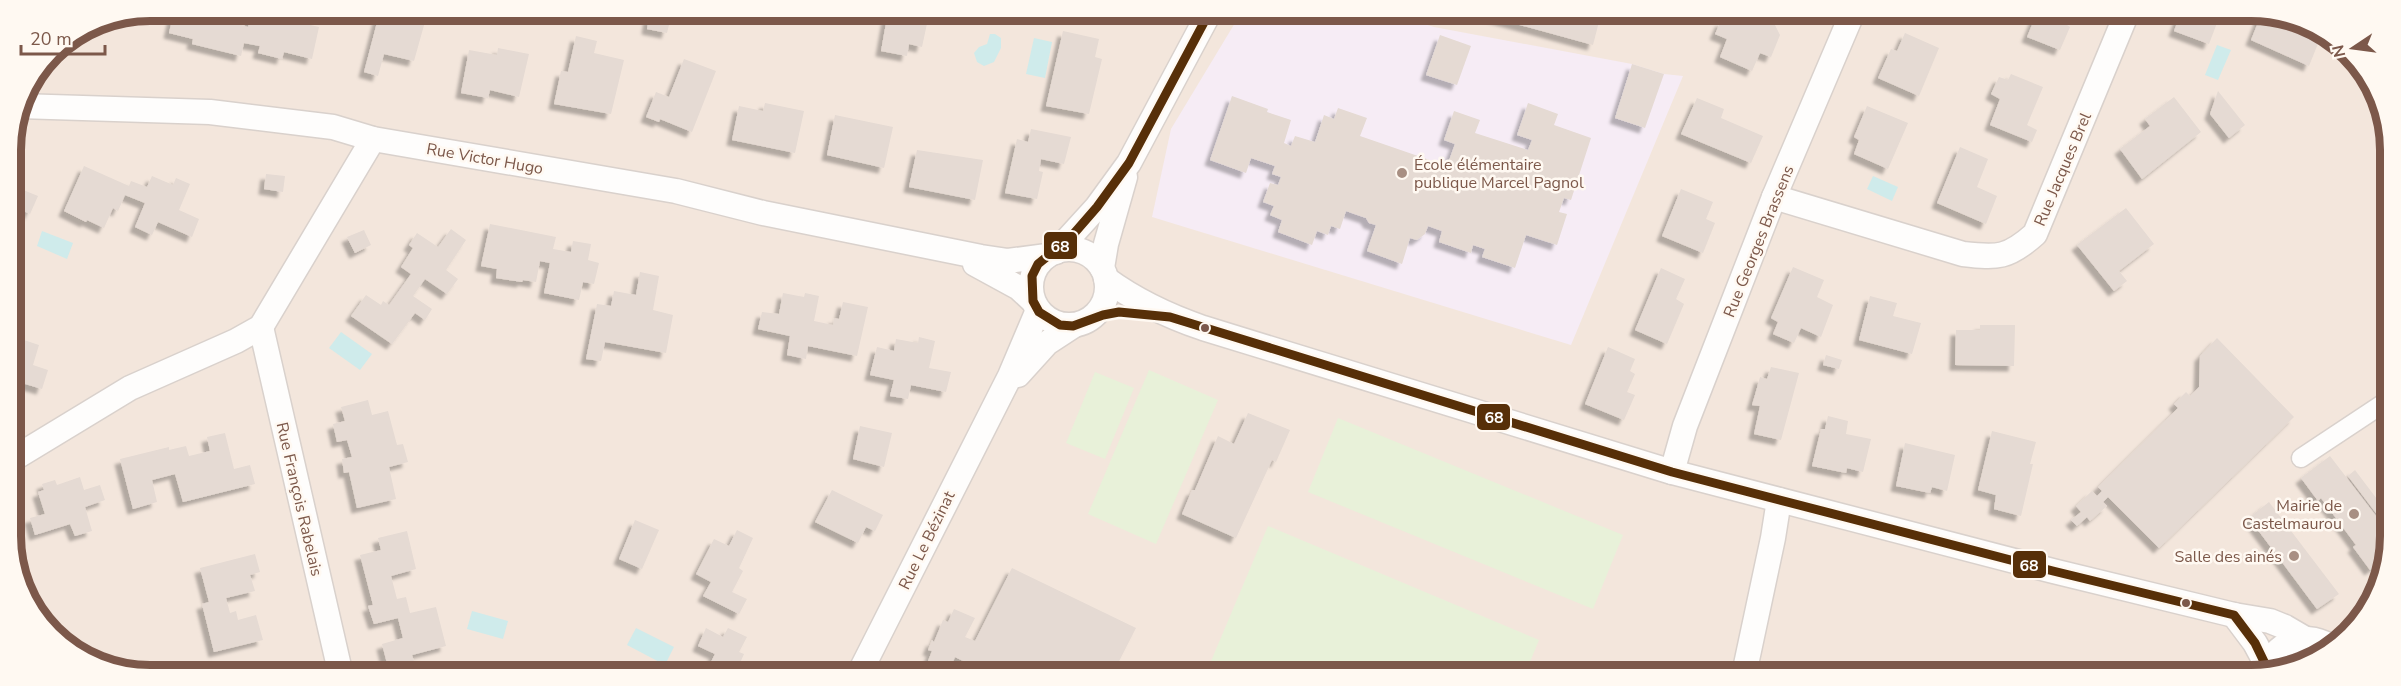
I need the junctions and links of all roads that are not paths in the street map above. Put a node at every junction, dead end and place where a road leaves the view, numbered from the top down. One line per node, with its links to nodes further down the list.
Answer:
1 (1205, 21): 6 (street)
2 (1849, 21): 7 (street, Rue Georges Brassens)
3 (2124, 21): 7 (street, Rue Jacques Brel)
4 (29, 106): 5 (street, Rue Victor Hugo)
5 (373, 139): 8 (street, Rue Victor Hugo); 14 (street)
6 (1129, 163): 9 (street); 10 (street)
7 (1774, 197): 19 (street, Rue Georges Brassens)
8 (946, 251): 9 (street, Rue Victor Hugo); 11 (street, Rue Victor Hugo)
9 (1052, 254): 10 (street); 11 (street)
10 (1104, 274): 12 (street); 13 (street)
11 (1035, 305): 13 (street); 16 (street, Rue Le Bézinat)
12 (1170, 317): 13 (street); 19 (street)
13 (1081, 323): 16 (street, Rue Le Bézinat)
14 (261, 327): 17 (street); 26 (street, Rue François Rabelais)
15 (2380, 406): 18 (street)
16 (992, 408): 27 (street, Rue Le Bézinat)
17 (21, 454)
18 (2301, 458)
19 (1672, 472): 20 (street)
20 (1779, 500): 21 (street); 28 (street)
21 (2234, 615): 22 (street); 24 (street)
22 (2325, 641)
23 (2324, 642): 25 (street)
24 (2266, 664)
25 (2272, 664)
26 (339, 665)
27 (864, 665)
28 (1746, 665)

